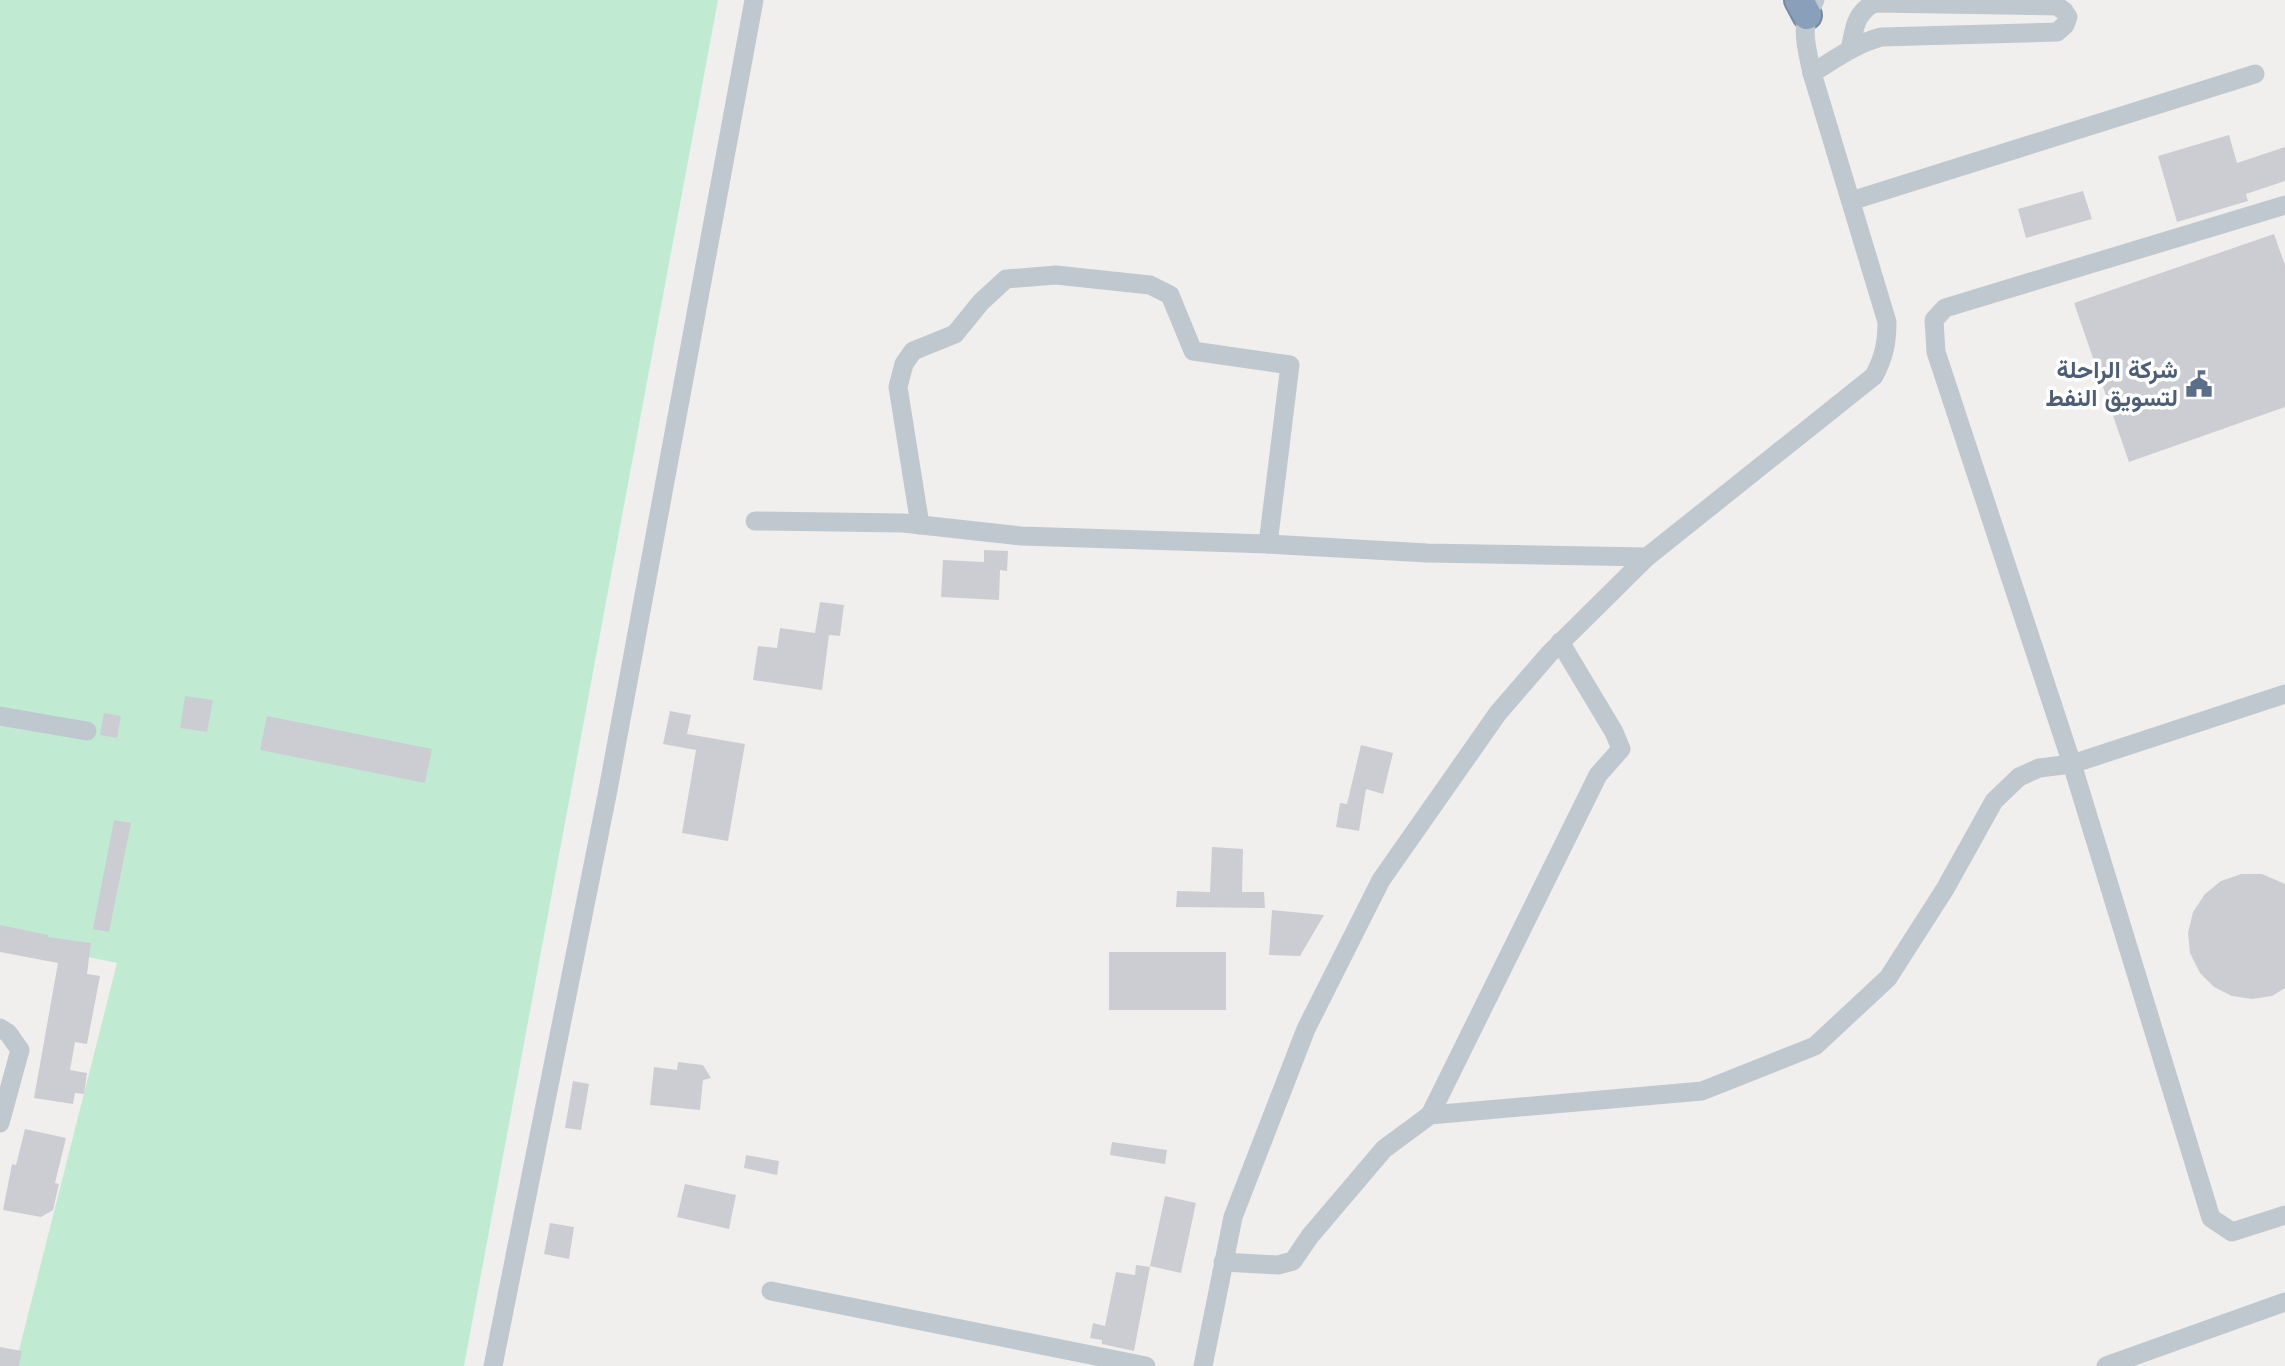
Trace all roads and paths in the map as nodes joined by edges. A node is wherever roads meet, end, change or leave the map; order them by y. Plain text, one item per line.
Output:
1 (754, 0) edge
2 (1807, 5) edge
3 (1850, 50) junction
4 (1812, 73) junction
5 (2255, 74) dead end
6 (1851, 201) junction
7 (2285, 205) edge
8 (755, 521) dead end
9 (920, 525) junction
10 (1268, 544) junction
11 (1647, 557) junction
12 (1560, 642) junction
13 (2285, 694) edge
14 (0, 716) edge
15 (87, 731) dead end
16 (2072, 764) junction
17 (0, 1028) edge
18 (1430, 1115) junction
19 (0, 1123) edge
20 (2285, 1215) edge
21 (1223, 1262) junction
22 (771, 1291) dead end
23 (2285, 1301) edge
24 (493, 1366) edge
25 (1146, 1366) edge
26 (1203, 1366) edge
27 (2106, 1366) edge

1 - 24 street
2 - 4 street
3 - 3 street
3 - 4 street
4 - 6 street
5 - 6 street
6 - 11 street
7 - 16 street
8 - 9 street
9 - 10 street
9 - 10 street
10 - 11 street
11 - 12 street
12 - 18 street
12 - 21 street
13 - 16 street
14 - 15 street
16 - 18 street
16 - 20 street
17 - 19 street
18 - 21 street
21 - 26 street
22 - 25 street
23 - 27 street

